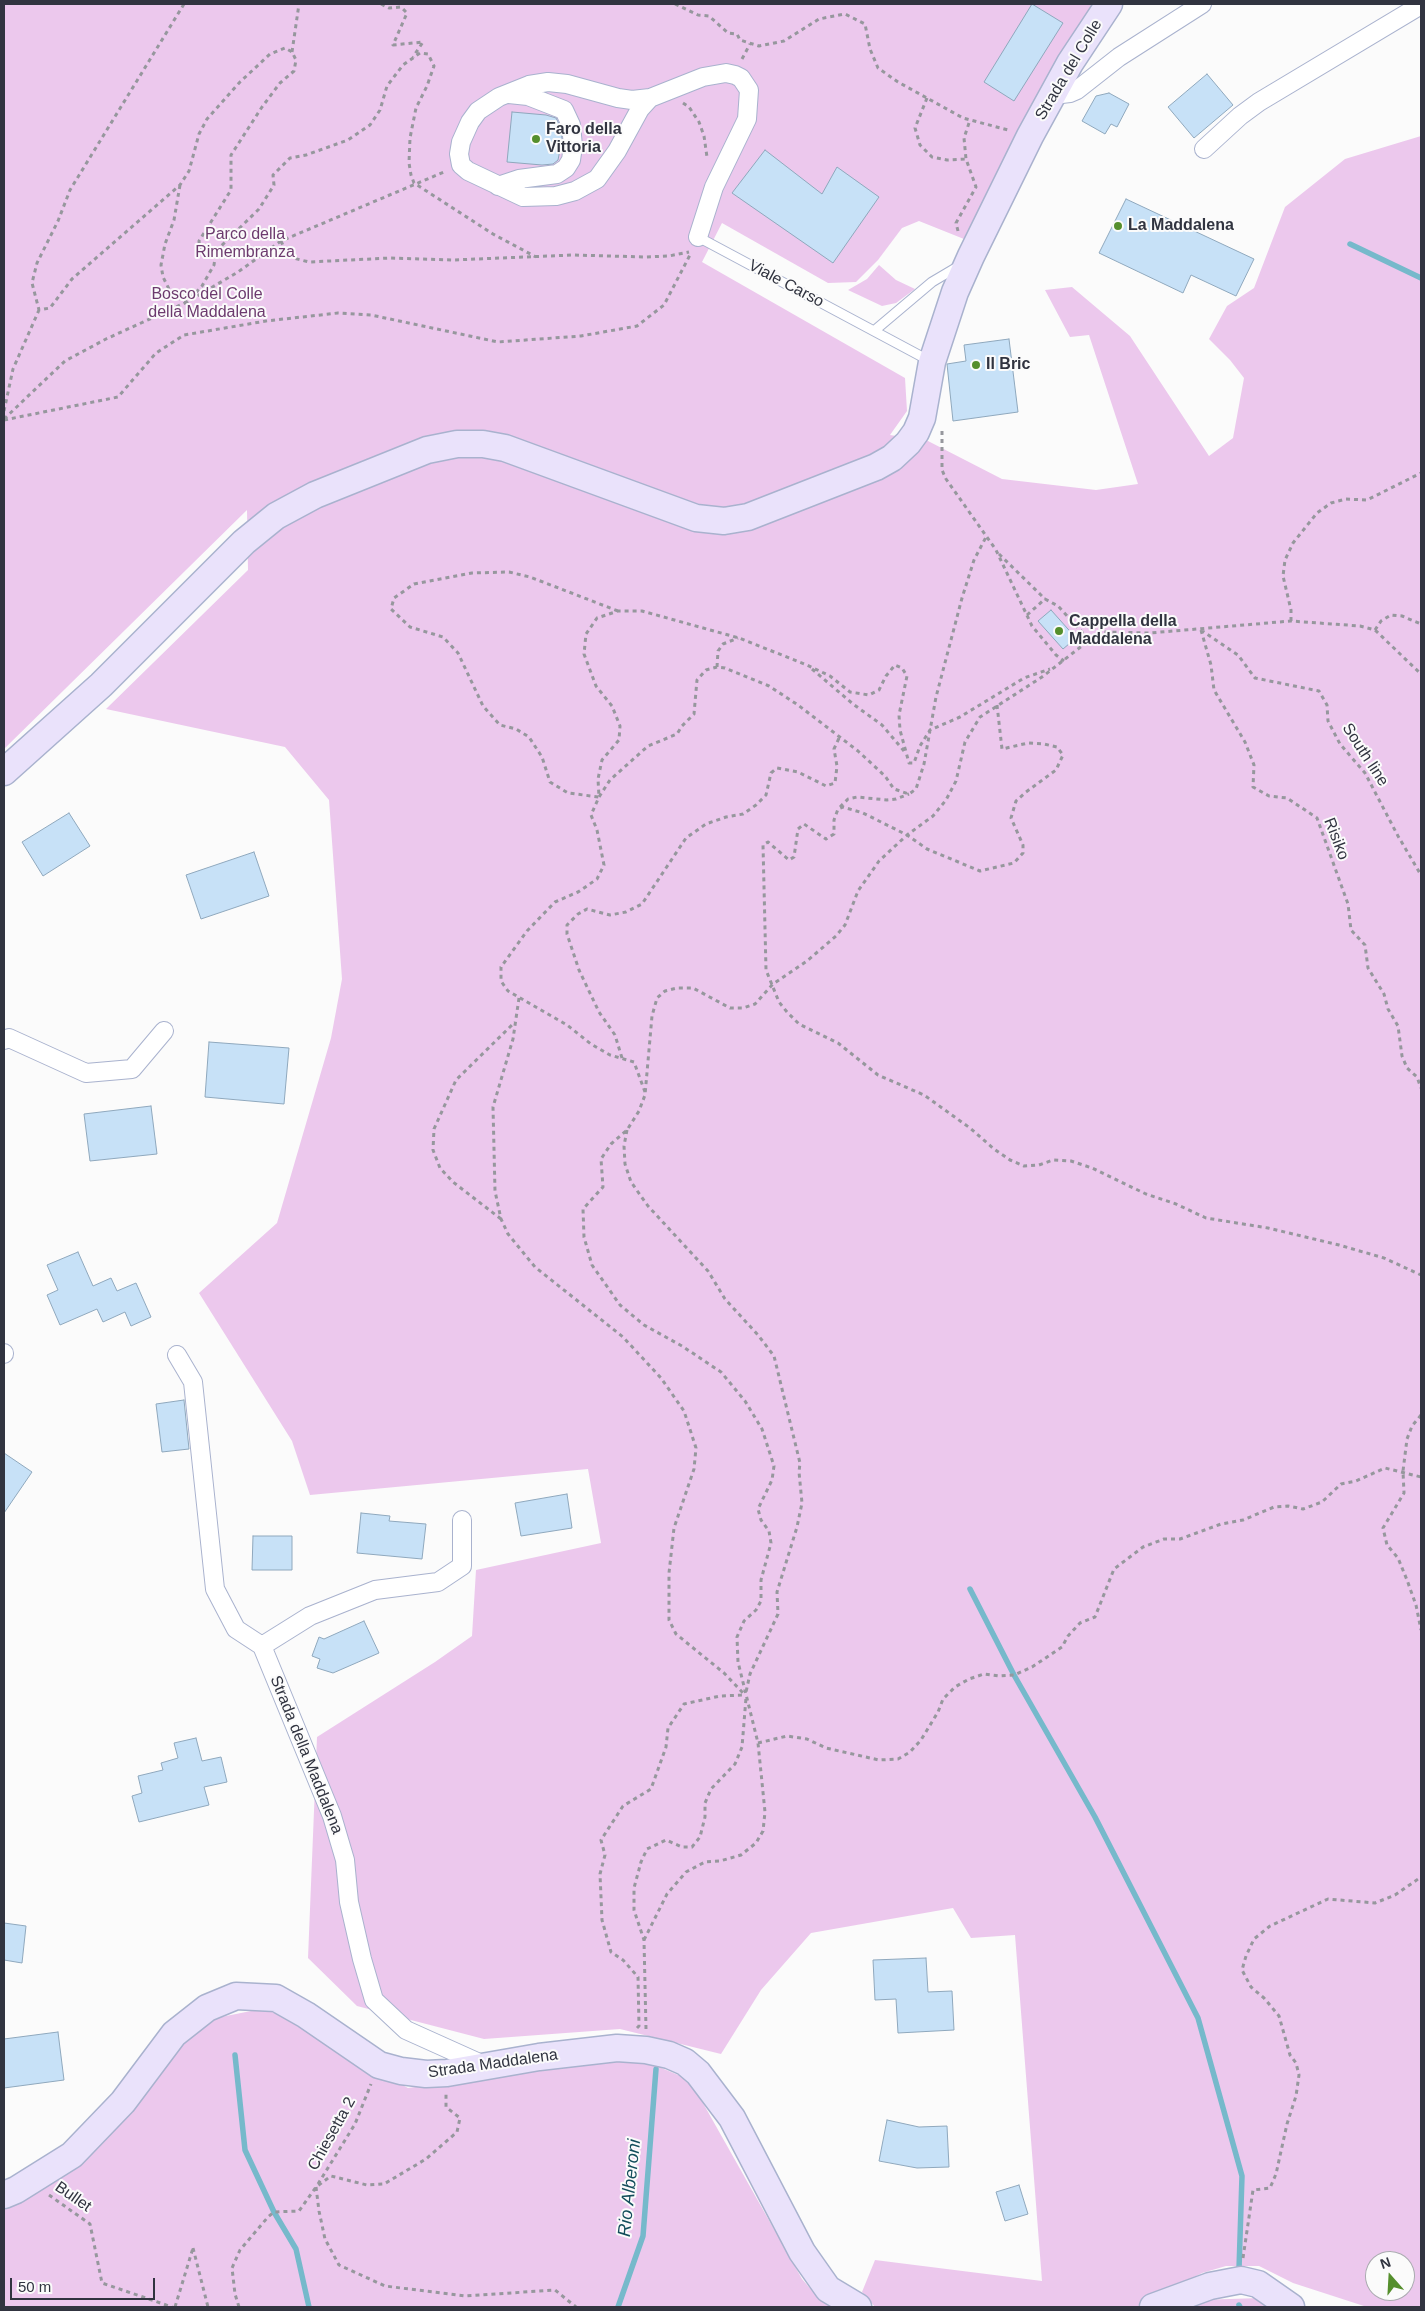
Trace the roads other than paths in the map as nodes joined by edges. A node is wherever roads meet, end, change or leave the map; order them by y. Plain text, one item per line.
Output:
1 (1109, 4) edge
2 (1202, 4) edge
3 (1421, 5) edge
4 (507, 93) junction
5 (658, 95) junction
6 (1053, 95) junction
7 (1204, 149) dead end
8 (498, 186) junction
9 (695, 244) joint
10 (969, 260) junction
11 (874, 331) junction
12 (932, 362) junction
13 (4, 772) edge
14 (164, 1032) dead end
15 (4, 1040) edge
16 (177, 1355) dead end
17 (462, 1520) dead end
18 (262, 1646) junction
19 (486, 2066) junction
20 (4, 2195) edge
21 (858, 2307) edge
22 (1153, 2307) edge
23 (1291, 2307) edge

1 - 6 street, Strada del Colle
2 - 6 street
3 - 7 street
4 - 5 street
4 - 8 street
4 - 8 street
5 - 8 street
5 - 9 street
6 - 10 street, Strada del Colle
9 - 11 lane, Viale Carso
10 - 11 lane
10 - 12 street, Strada del Colle
11 - 12 lane, Viale Carso
12 - 13 street, Strada del Colle
14 - 15 street
16 - 18 street
17 - 18 street
18 - 19 street, Strada della Maddalena
19 - 20 street, Strada Maddalena
19 - 21 street, Strada Maddalena
22 - 23 street

